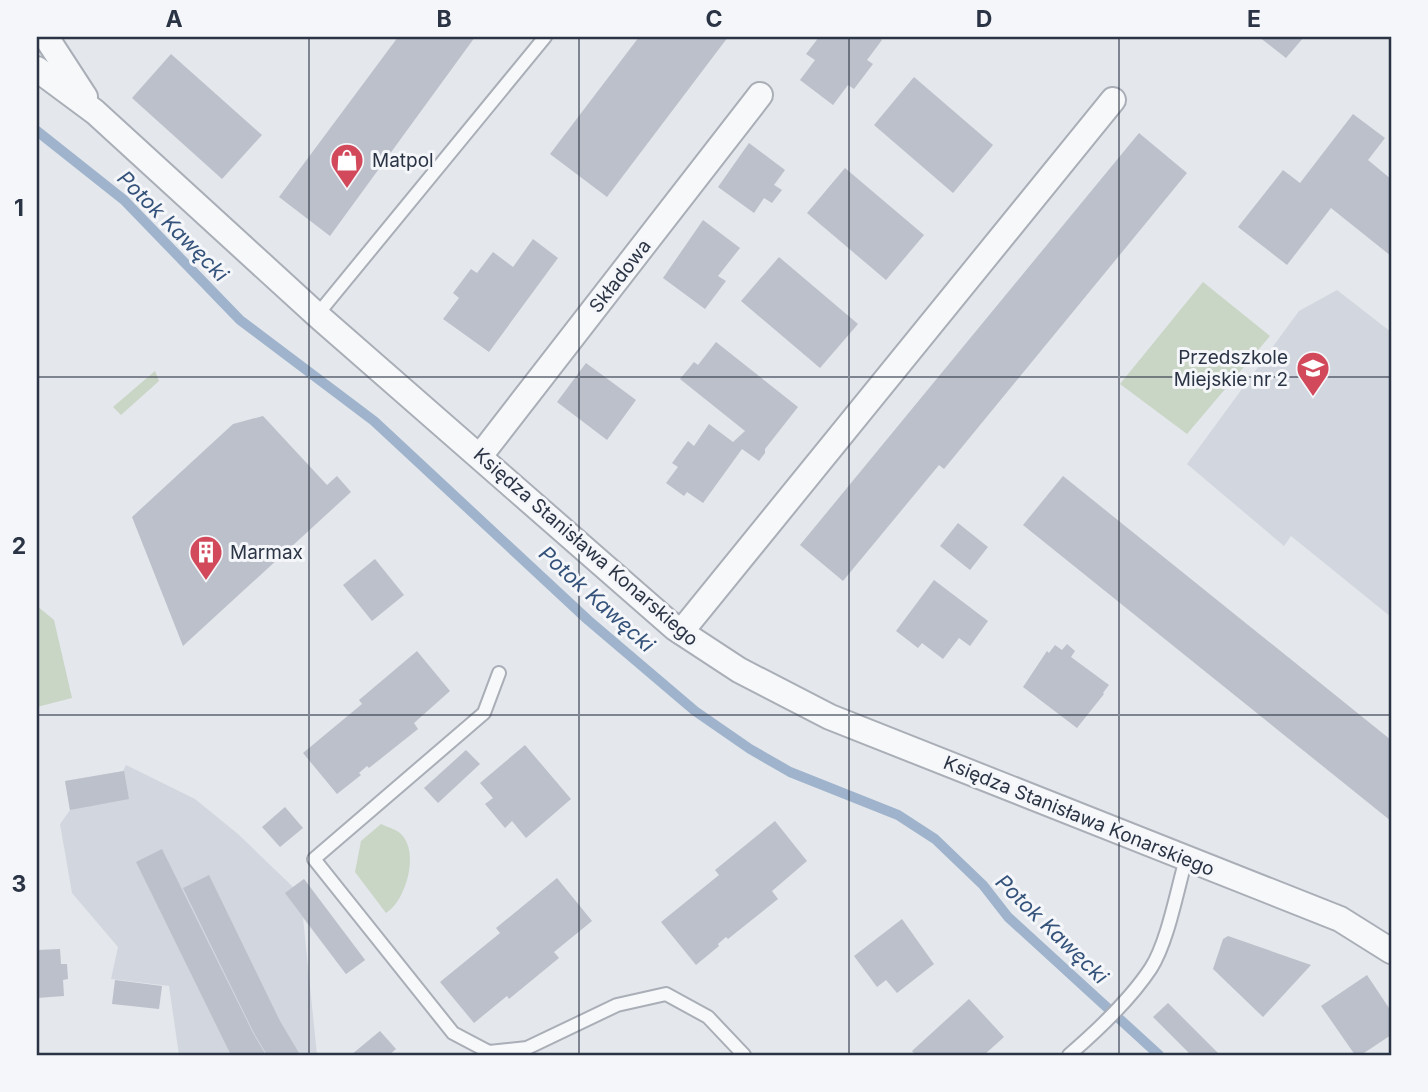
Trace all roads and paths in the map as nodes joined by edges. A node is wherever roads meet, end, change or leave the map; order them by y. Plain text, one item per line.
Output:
1 (46, 37) edge
2 (545, 37) edge
3 (37, 69) edge
4 (760, 95) dead end
5 (1113, 100) dead end
6 (95, 112) junction
7 (317, 315) junction
8 (480, 456) junction
9 (681, 632) junction
10 (499, 673) dead end
11 (1186, 859) junction
12 (1391, 950) edge
13 (744, 1055) edge
14 (1069, 1055) edge

1 - 6 street, Księdza Stanisława Konarskiego
2 - 7 lane
3 - 6 street, Księdza Stanisława Konarskiego
4 - 8 street, Składowa
5 - 9 street
6 - 7 street, Księdza Stanisława Konarskiego
7 - 8 street, Księdza Stanisława Konarskiego
8 - 9 street, Księdza Stanisława Konarskiego
9 - 11 street, Księdza Stanisława Konarskiego
10 - 13 lane
11 - 12 street, Księdza Stanisława Konarskiego
11 - 14 lane

